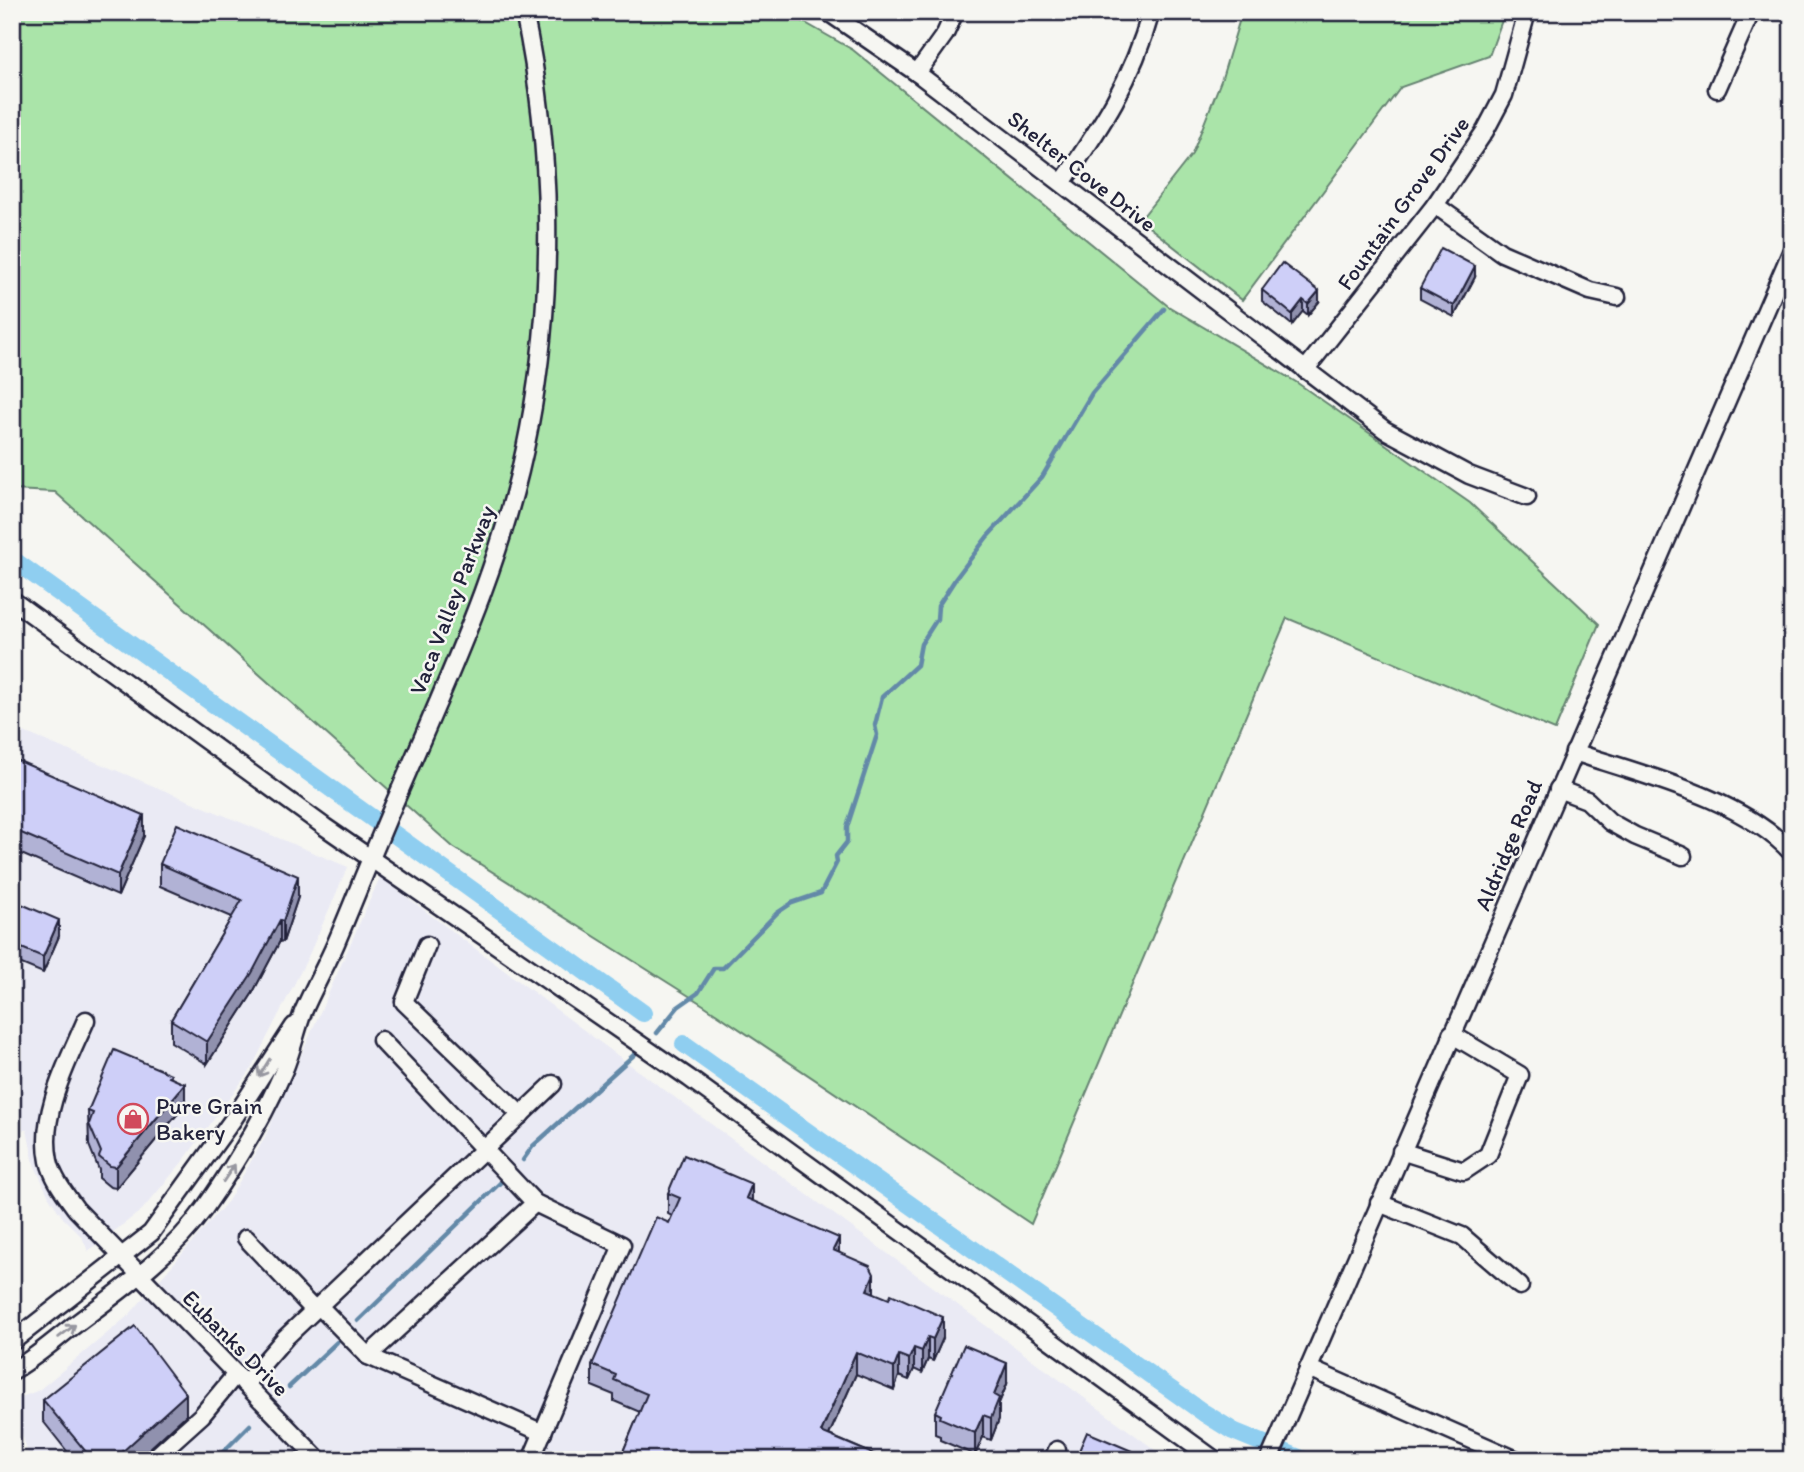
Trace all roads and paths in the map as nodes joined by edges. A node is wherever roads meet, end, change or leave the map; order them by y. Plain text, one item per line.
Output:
1 (524, 12) edge
2 (828, 12) edge
3 (955, 12) edge
4 (1151, 12) edge
5 (1527, 12) edge
6 (1751, 12) edge
7 (917, 73) junction
8 (1717, 89) dead end
9 (1062, 183) junction
10 (1435, 205) junction
11 (1792, 250) edge
12 (1617, 296) dead end
13 (1305, 370) junction
14 (1527, 496) dead end
15 (12, 600) edge
16 (1574, 752) junction
17 (1558, 789) junction
18 (374, 851) junction
19 (1792, 853) edge
20 (1683, 856) dead end
21 (427, 945) dead end
22 (303, 1012) junction
23 (86, 1020) dead end
24 (1451, 1034) junction
25 (381, 1040) dead end
26 (553, 1084) dead end
27 (521, 1115) junction
28 (484, 1150) junction
29 (1401, 1151) junction
30 (535, 1203) junction
31 (1379, 1203) junction
32 (246, 1238) dead end
33 (122, 1257) junction
34 (138, 1274) junction
35 (1520, 1286) dead end
36 (317, 1308) junction
37 (12, 1342) edge
38 (368, 1356) junction
39 (1308, 1368) junction
40 (12, 1371) edge
41 (240, 1379) junction
42 (542, 1433) junction
43 (152, 1460) edge
44 (318, 1460) edge
45 (531, 1460) edge
46 (1215, 1460) edge
47 (1269, 1460) edge
48 (1517, 1460) edge

1 - 18 street, Vaca Valley Parkway
2 - 7 street, Shelter Cove Drive
3 - 7 street
4 - 9 street
5 - 10 street, Fountain Grove Drive
6 - 8 street
7 - 9 street, Shelter Cove Drive
9 - 13 street, Shelter Cove Drive
10 - 12 street
10 - 13 street, Fountain Grove Drive
11 - 16 street, Aldridge Road
13 - 14 street, Shelter Cove Drive
15 - 18 street
16 - 17 street, Aldridge Road
16 - 19 street
17 - 20 street
17 - 24 street, Aldridge Road
18 - 22 street, Vaca Valley Parkway
18 - 46 street
21 - 27 street
22 -> 33 street, Vaca Valley Parkway
34 -> 22 street, Vaca Valley Parkway
23 - 33 street, Eubanks Drive
24 - 29 street, Aldridge Road
24 - 29 street
25 - 28 street
26 - 27 street
27 - 28 street
28 - 30 street
28 - 36 street
29 - 31 street, Aldridge Road
30 - 38 street
30 - 42 street
31 - 35 street
31 - 39 street, Aldridge Road
32 - 36 street
33 - 34 street, Eubanks Drive
33 - 37 street, Vaca Valley Parkway
40 -> 34 street, Vaca Valley Parkway
34 - 41 street, Eubanks Drive
36 - 38 street
36 - 41 street
38 - 42 street
39 - 47 street, Aldridge Road
39 - 48 street
41 - 43 street
41 - 44 street, Eubanks Drive
42 - 45 street

